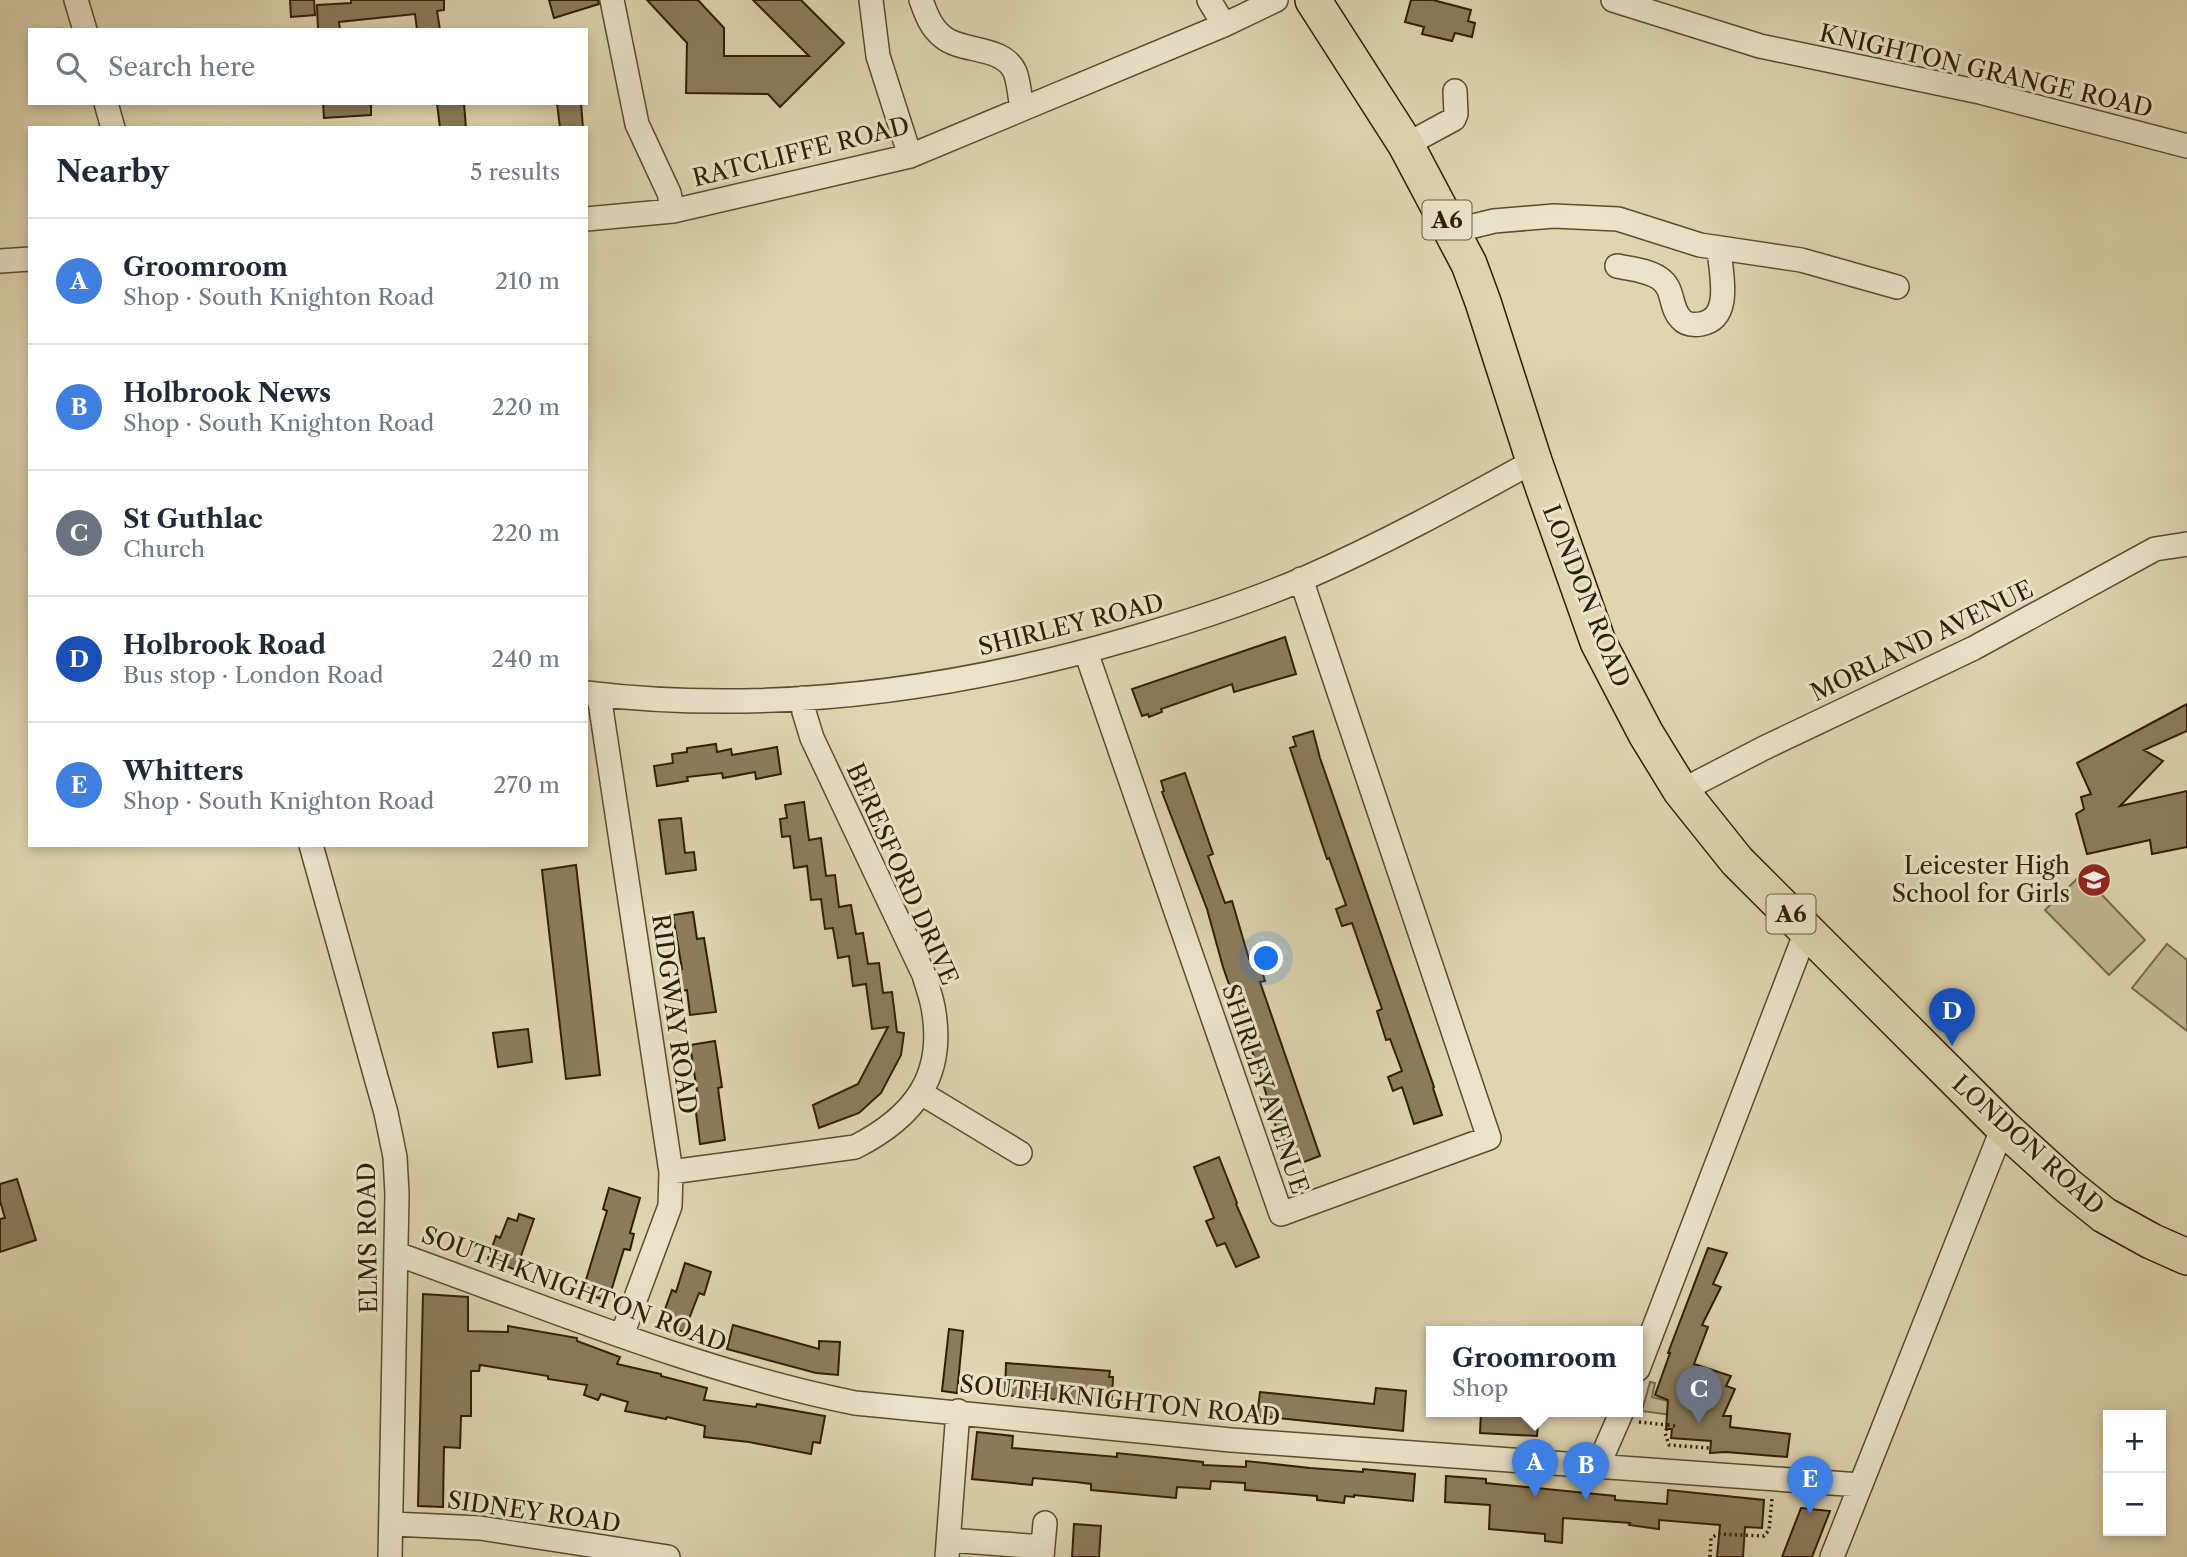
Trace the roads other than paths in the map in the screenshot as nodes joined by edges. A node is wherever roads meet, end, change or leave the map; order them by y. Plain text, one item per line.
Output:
1 (612, 0) edge
2 (871, 0) edge
3 (921, 0) edge
4 (1209, 0) edge
5 (1276, 0) edge
6 (1313, 0) edge
7 (1613, 0) edge
8 (84, 2) edge
9 (1224, 24) junction
10 (85, 28) edge
11 (1455, 91) dead end
12 (107, 105) edge
13 (1022, 109) junction
14 (112, 126) edge
15 (1406, 145) junction
16 (2187, 146) edge
17 (910, 156) junction
18 (673, 211) junction
19 (588, 219) edge
20 (1453, 231) junction
21 (1719, 248) junction
22 (28, 259) edge
23 (0, 261) edge
24 (1617, 266) dead end
25 (1897, 287) dead end
26 (1534, 461) junction
27 (2187, 544) edge
28 (1301, 579) junction
29 (1086, 652) junction
30 (593, 694) edge
31 (803, 698) junction
32 (1681, 791) junction
33 (312, 847) edge
34 (1807, 929) junction
35 (921, 1093) junction
36 (2003, 1127) junction
37 (1020, 1153) dead end
38 (671, 1172) junction
39 (397, 1254) junction
40 (2187, 1257) edge
41 (622, 1335) junction
42 (1643, 1356) edge
43 (958, 1411) junction
44 (1620, 1417) edge
45 (1598, 1466) junction
46 (1860, 1485) junction
47 (1045, 1523) dead end
48 (392, 1524) junction
49 (948, 1549) edge
50 (1042, 1552) edge
51 (390, 1557) edge
52 (668, 1557) edge
53 (1832, 1557) edge

1 - 18 street
2 - 17 street
3 - 13 street
4 - 9 street
5 - 9 street, RATCLIFFE ROAD
6 - 15 highway, LONDON ROAD / A6
7 - 16 street, KNIGHTON GRANGE ROAD
8 - 10 street
9 - 13 street, RATCLIFFE ROAD
11 - 15 street
12 - 14 street
13 - 17 street, RATCLIFFE ROAD
15 - 20 highway, LONDON ROAD / A6
17 - 18 street, RATCLIFFE ROAD
18 - 19 street, RATCLIFFE ROAD
20 - 21 street
20 - 26 highway, LONDON ROAD / A6
21 - 24 street
21 - 25 street
22 - 23 street
26 - 28 street, SHIRLEY ROAD
26 - 32 highway, LONDON ROAD / A6
27 - 32 street, MORLAND AVENUE
28 - 29 street, SHIRLEY ROAD
28 - 29 street, SHIRLEY AVENUE
29 - 31 street, SHIRLEY ROAD
30 - 31 street, SHIRLEY ROAD
30 - 38 street, RIDGWAY ROAD
31 - 35 street, BERESFORD DRIVE
32 - 34 highway, LONDON ROAD / A6
33 - 39 street, ELMS ROAD
34 - 36 highway, LONDON ROAD / A6
34 - 42 street
35 - 37 street
35 - 38 street, BERESFORD DRIVE
36 - 40 highway, LONDON ROAD / A6
36 - 46 street
38 - 41 street, RIDGWAY ROAD
39 - 41 street, SOUTH KNIGHTON ROAD
39 - 48 street, ELMS ROAD
41 - 43 street, SOUTH KNIGHTON ROAD
43 - 45 street, SOUTH KNIGHTON ROAD
43 - 49 street
44 - 45 street
45 - 46 street, SOUTH KNIGHTON ROAD
46 - 53 street
47 - 50 street
48 - 51 street, ELMS ROAD
48 - 52 street, SIDNEY ROAD
49 - 50 street

